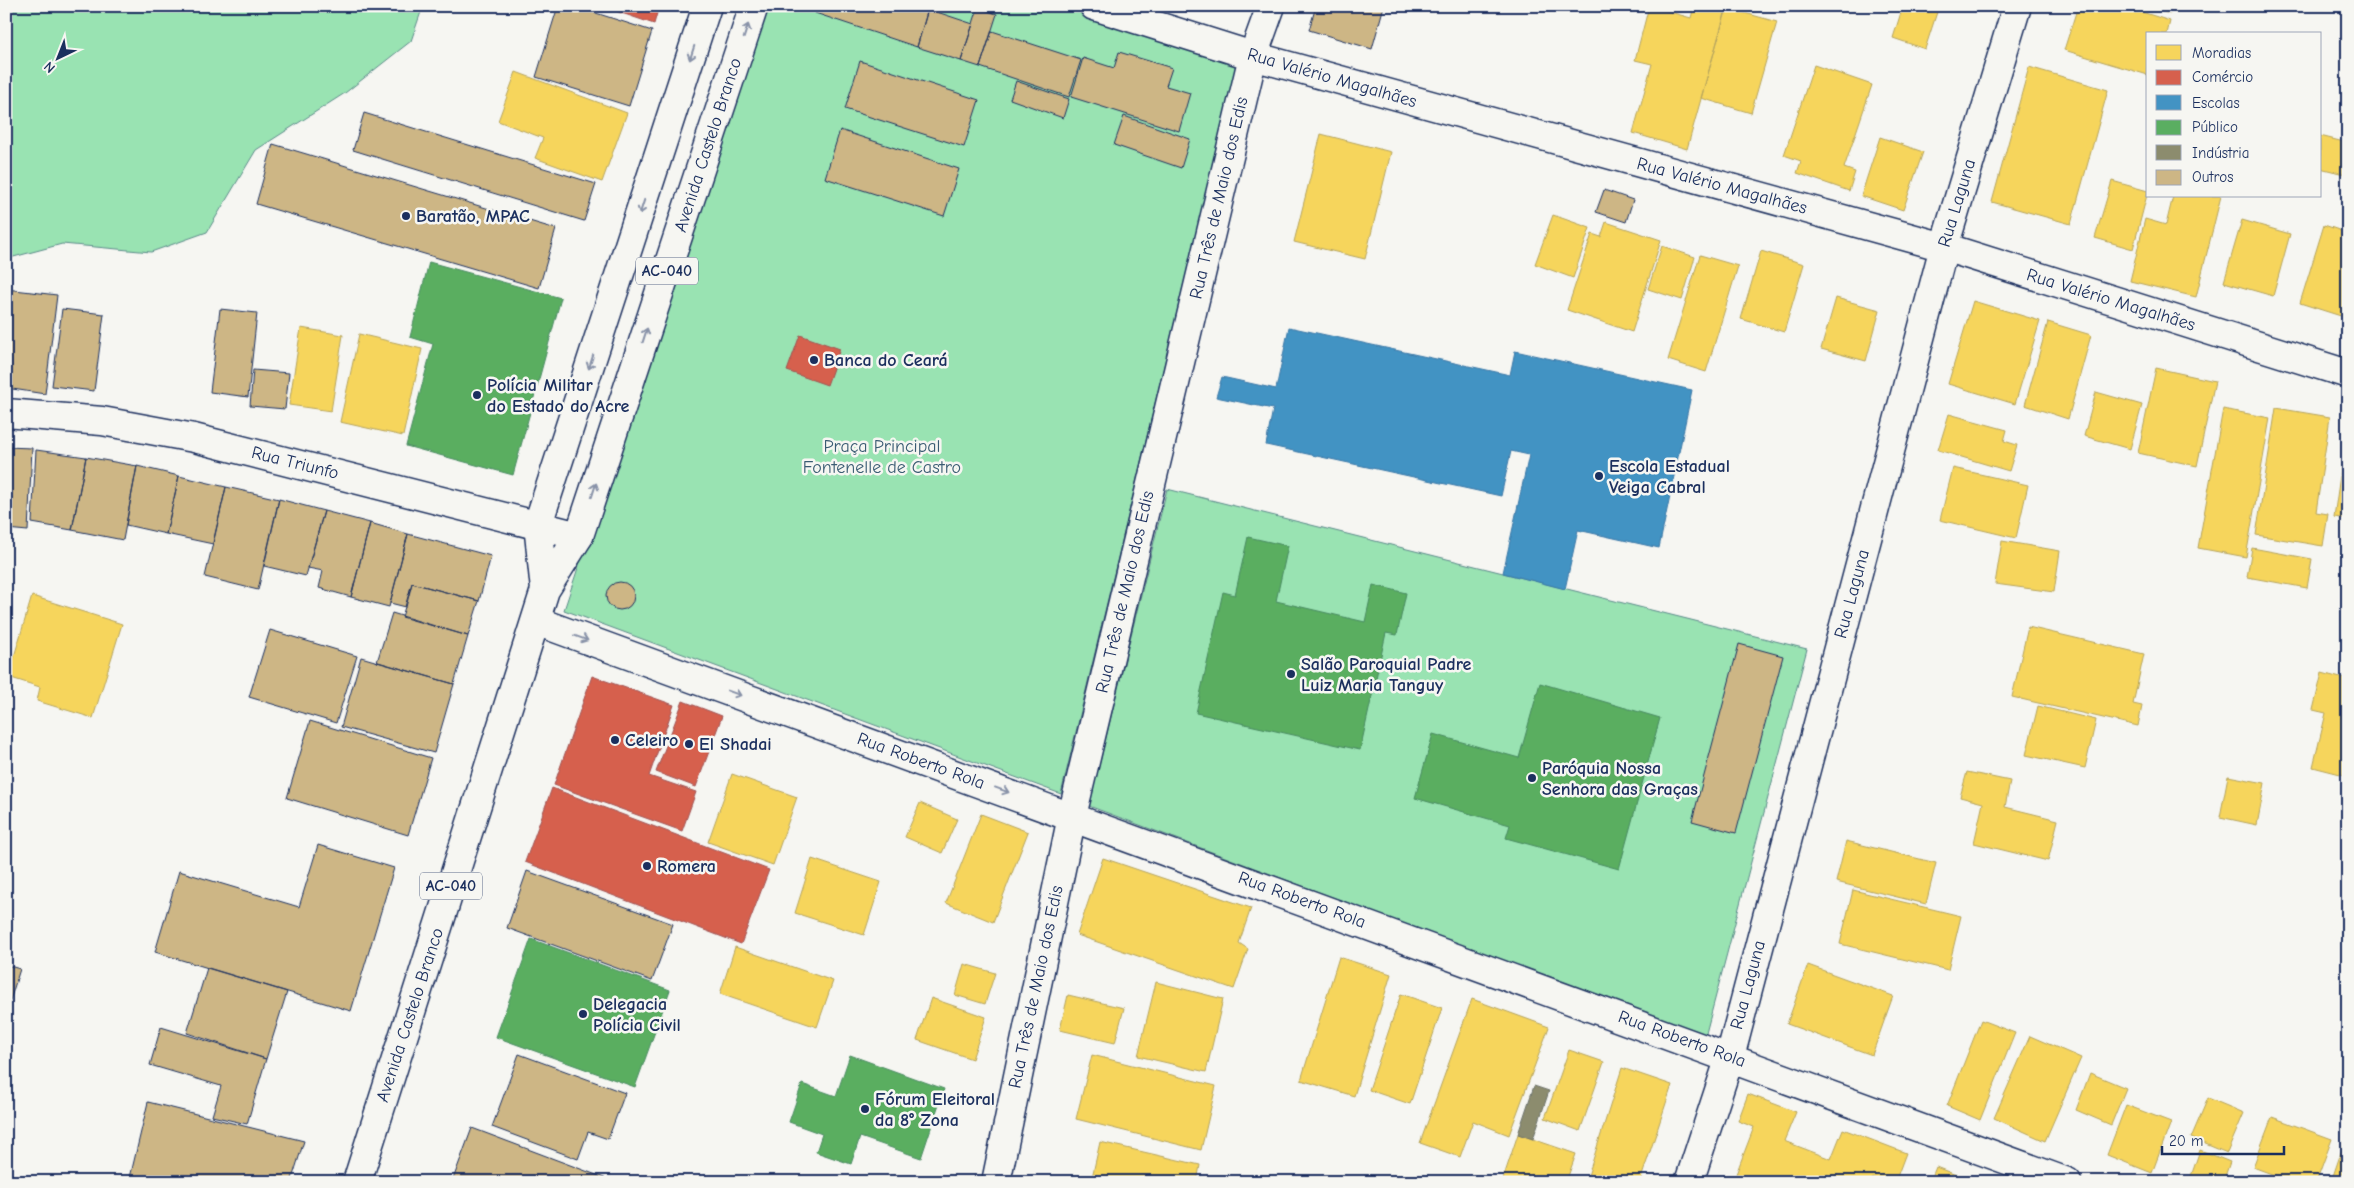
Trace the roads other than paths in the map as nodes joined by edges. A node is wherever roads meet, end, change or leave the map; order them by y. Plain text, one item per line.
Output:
1 (707, 6) edge
2 (754, 6) edge
3 (1094, 6) edge
4 (1271, 6) edge
5 (2017, 6) edge
6 (1253, 56) junction
7 (1944, 247) junction
8 (2348, 374) edge
9 (6, 413) edge
10 (538, 524) junction
11 (579, 536) junction
12 (545, 590) junction
13 (536, 621) junction
14 (1072, 816) junction
15 (1730, 1056) junction
16 (357, 1182) edge
17 (996, 1182) edge
18 (1689, 1182) edge
19 (2067, 1182) edge

1 -> 10 main road, Avenida Castelo Branco / AC-040
11 -> 2 main road, Avenida Castelo Branco / AC-040
3 - 6 main road, Rua Valério Magalhães
4 - 6 main road, Rua Três de Maio dos Edis
5 - 7 main road, Rua Laguna
6 - 7 main road, Rua Valério Magalhães
6 - 14 main road, Rua Três de Maio dos Edis
7 - 8 main road, Rua Valério Magalhães
7 - 15 main road, Rua Laguna
9 - 10 main road, Rua Triunfo
10 - 11 main road, Rua Triunfo
10 - 12 main road, Avenida Castelo Branco / AC-040
11 - 12 main road, Avenida Castelo Branco / AC-040
12 - 13 main road, Avenida Castelo Branco / AC-040
13 -> 14 main road, Rua Roberto Rola
13 - 16 main road, Avenida Castelo Branco / AC-040
14 - 15 main road, Rua Roberto Rola
14 - 17 main road, Rua Três de Maio dos Edis
15 - 18 main road, Rua Laguna
15 - 19 main road, Rua Roberto Rola

